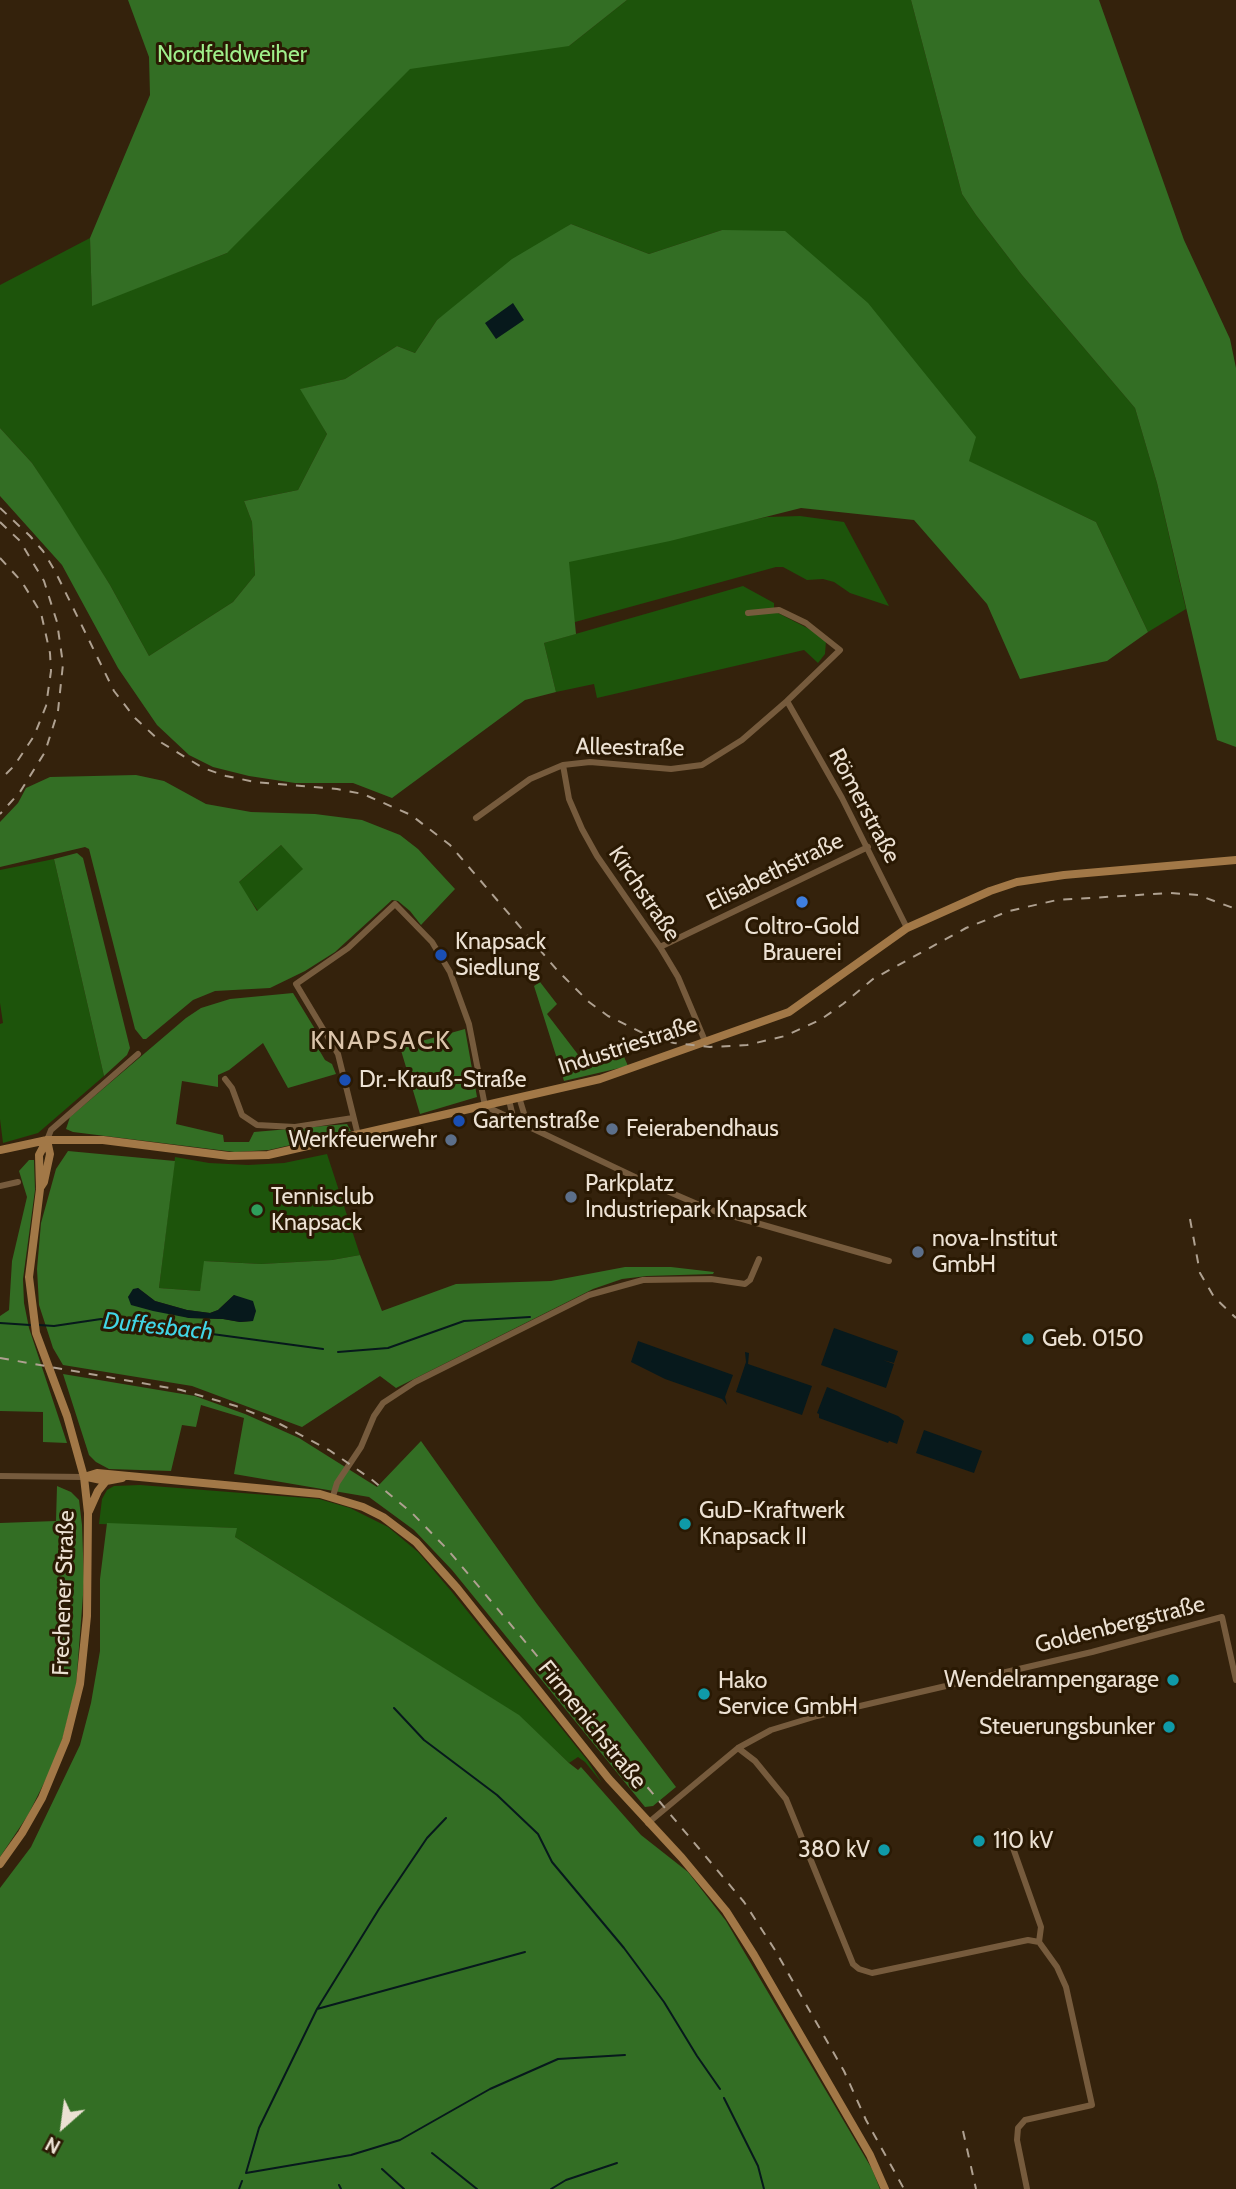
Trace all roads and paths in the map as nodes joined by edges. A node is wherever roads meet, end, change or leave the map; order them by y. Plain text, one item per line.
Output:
1 (748, 613) dead end
2 (787, 701) junction
3 (564, 765) junction
4 (476, 818) dead end
5 (867, 847) junction
6 (1236, 860) edge
7 (907, 928) junction
8 (660, 947) junction
9 (705, 1041) junction
10 (138, 1054) dead end
11 (225, 1079) dead end
12 (519, 1097) junction
13 (509, 1100) junction
14 (485, 1106) junction
15 (353, 1118) junction
16 (514, 1121) junction
17 (539, 1130) junction
18 (358, 1135) junction
19 (47, 1140) junction
20 (0, 1150) edge
21 (18, 1182) dead end
22 (0, 1186) edge
23 (759, 1259) dead end
24 (888, 1261) dead end
25 (0, 1476) edge
26 (133, 1476) junction
27 (84, 1477) junction
28 (106, 1481) junction
29 (332, 1496) junction
30 (88, 1513) junction
31 (1236, 1680) edge
32 (738, 1748) junction
33 (648, 1824) junction
34 (1007, 1831) dead end
35 (0, 1864) edge
36 (1039, 1942) junction
37 (885, 2189) edge
38 (1027, 2189) edge

1 - 2 street, Alleestraße
2 - 3 street, Alleestraße
2 - 5 street, Römerstraße
3 - 4 street, Alleestraße
3 - 8 street, Kirchstraße
5 - 7 street, Römerstraße
5 - 8 street, Elisabethstraße
6 - 7 main road, Industriestraße
7 - 9 main road, Industriestraße
8 - 9 street, Kirchstraße
9 - 12 main road, Industriestraße
10 - 19 street
11 - 15 street
12 - 13 main road, Industriestraße
12 - 17 street
13 - 14 main road, Industriestraße
13 - 16 street
14 - 15 street
14 - 16 street
14 - 18 main road, Industriestraße
15 - 18 street
16 - 17 street
17 - 24 street
18 - 19 main road, Industriestraße
19 - 20 main road, Industriestraße
19 - 27 main road, Frechener Straße
21 - 22 street
23 - 29 street
25 - 27 street, Firmenichstraße
26 - 27 main road, Firmenichstraße
26 - 28 main road, Firmenichstraße
26 - 29 main road, Firmenichstraße
27 - 28 main road, Firmenichstraße
27 - 30 main road, Frechener Straße
28 - 30 main road
29 - 33 main road, Firmenichstraße
30 - 35 main road, Frechener Straße
31 - 32 street, Goldenbergstraße
32 - 33 street, Goldenbergstraße
32 - 36 street
33 - 37 main road, Firmenichstraße
34 - 36 street
36 - 38 street

